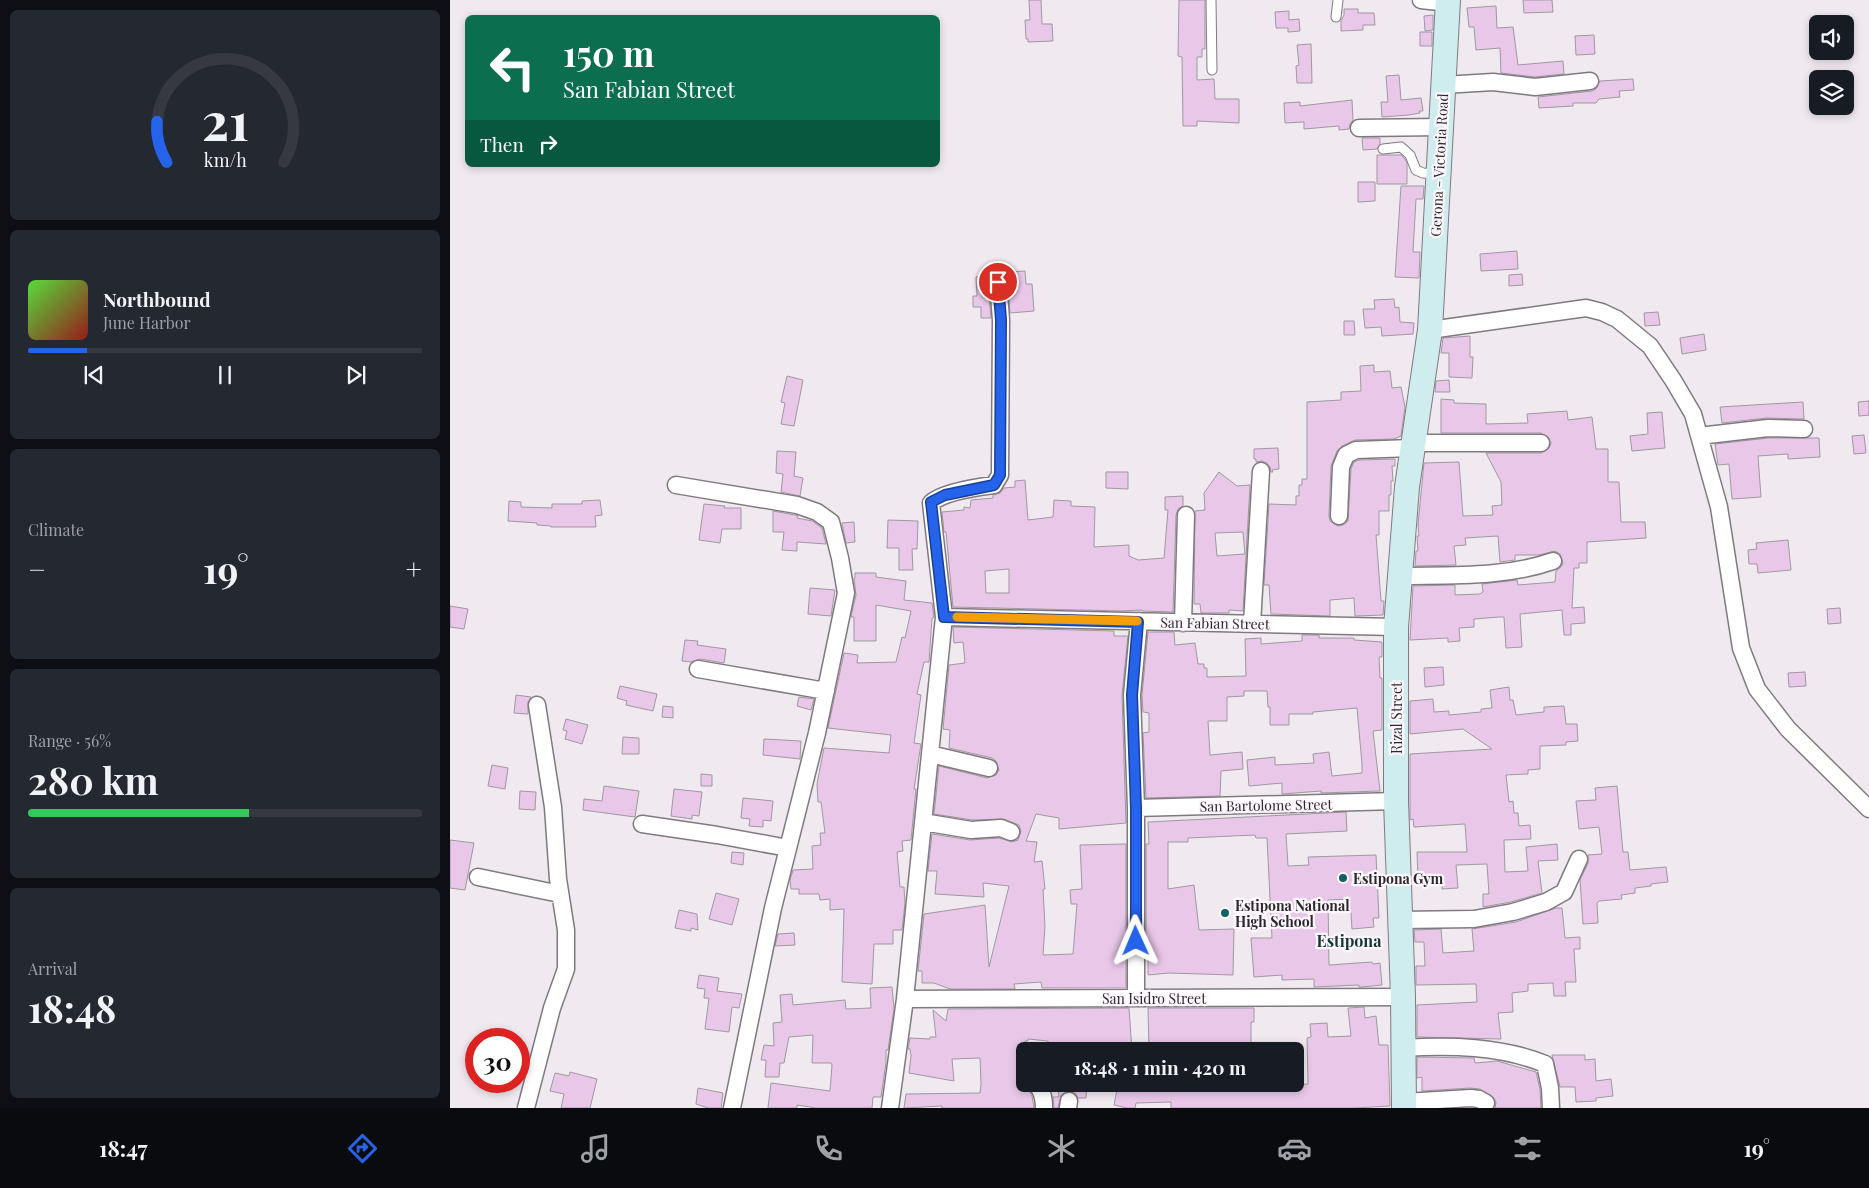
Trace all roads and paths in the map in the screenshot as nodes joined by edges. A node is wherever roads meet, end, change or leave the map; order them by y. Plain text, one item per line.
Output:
1 (1211, 0) edge
2 (1338, 0) edge
3 (1421, 0) edge
4 (1448, 1) edge
5 (1336, 17) dead end
6 (1212, 70) dead end
7 (1590, 81) dead end
8 (1443, 85) junction
9 (1441, 127) junction
10 (1359, 128) dead end
11 (1383, 149) dead end
12 (1438, 174) junction
13 (998, 282) dead end
14 (1430, 330) junction
15 (1804, 429) dead end
16 (1699, 436) junction
17 (1541, 443) dead end
18 (1413, 446) junction
19 (1261, 471) dead end
20 (676, 485) dead end
21 (1186, 515) dead end
22 (1338, 516) dead end
23 (1553, 561) dead end
24 (1400, 576) junction
25 (944, 617) junction
26 (1138, 622) junction
27 (1183, 623) junction
28 (1252, 624) junction
29 (1396, 627) junction
30 (698, 669) dead end
31 (826, 691) junction
32 (538, 705) dead end
33 (930, 754) junction
34 (989, 768) dead end
35 (1396, 801) junction
36 (1136, 808) junction
37 (1869, 809) edge
38 (923, 822) junction
39 (642, 824) dead end
40 (1011, 832) dead end
41 (788, 848) junction
42 (1579, 859) dead end
43 (478, 877) dead end
44 (560, 894) junction
45 (1400, 920) junction
46 (1403, 997) junction
47 (1136, 998) junction
48 (905, 999) junction
49 (1403, 1048) junction
50 (1042, 1092) edge
51 (1486, 1103) dead end
52 (1404, 1105) edge
53 (526, 1108) edge
54 (732, 1108) edge
55 (890, 1108) edge
56 (1044, 1108) edge
57 (1551, 1108) edge

1 - 6 lane
2 - 5 lane
3 - 4 street
4 - 8 main road, Gerona - Victoria Road
7 - 8 street
8 - 9 main road, Gerona - Victoria Road
9 - 10 street
9 - 12 main road, Gerona - Victoria Road
11 - 12 lane
12 - 14 main road, Gerona - Victoria Road
13 - 25 street
14 - 16 street
14 - 18 main road, Rizal Street
15 - 16 street
16 - 37 street
17 - 18 street
18 - 22 street
18 - 24 main road, Rizal Street
19 - 28 street
20 - 31 street
21 - 27 street
23 - 24 street
24 - 29 main road, Rizal Street
25 - 26 street, San Fabian Street
25 - 33 street
26 - 27 street, San Fabian Street
26 - 36 street
27 - 28 street, San Fabian Street
28 - 29 street, San Fabian Street
29 - 35 main road, Rizal Street
30 - 31 street
31 - 41 street
32 - 44 street
33 - 34 street
33 - 38 street
35 - 36 street, San Bartolome Street
35 - 45 main road, Rizal Street
36 - 47 street
38 - 40 street
38 - 48 street
39 - 41 street
41 - 54 street
42 - 45 street
43 - 44 street
44 - 53 street
45 - 46 main road, Rizal Street
46 - 47 street, San Isidro Street
46 - 49 main road, Rizal Street
47 - 48 street, San Isidro Street
48 - 55 street
49 - 52 main road, Rizal Street
49 - 57 street
50 - 56 street
51 - 52 street

